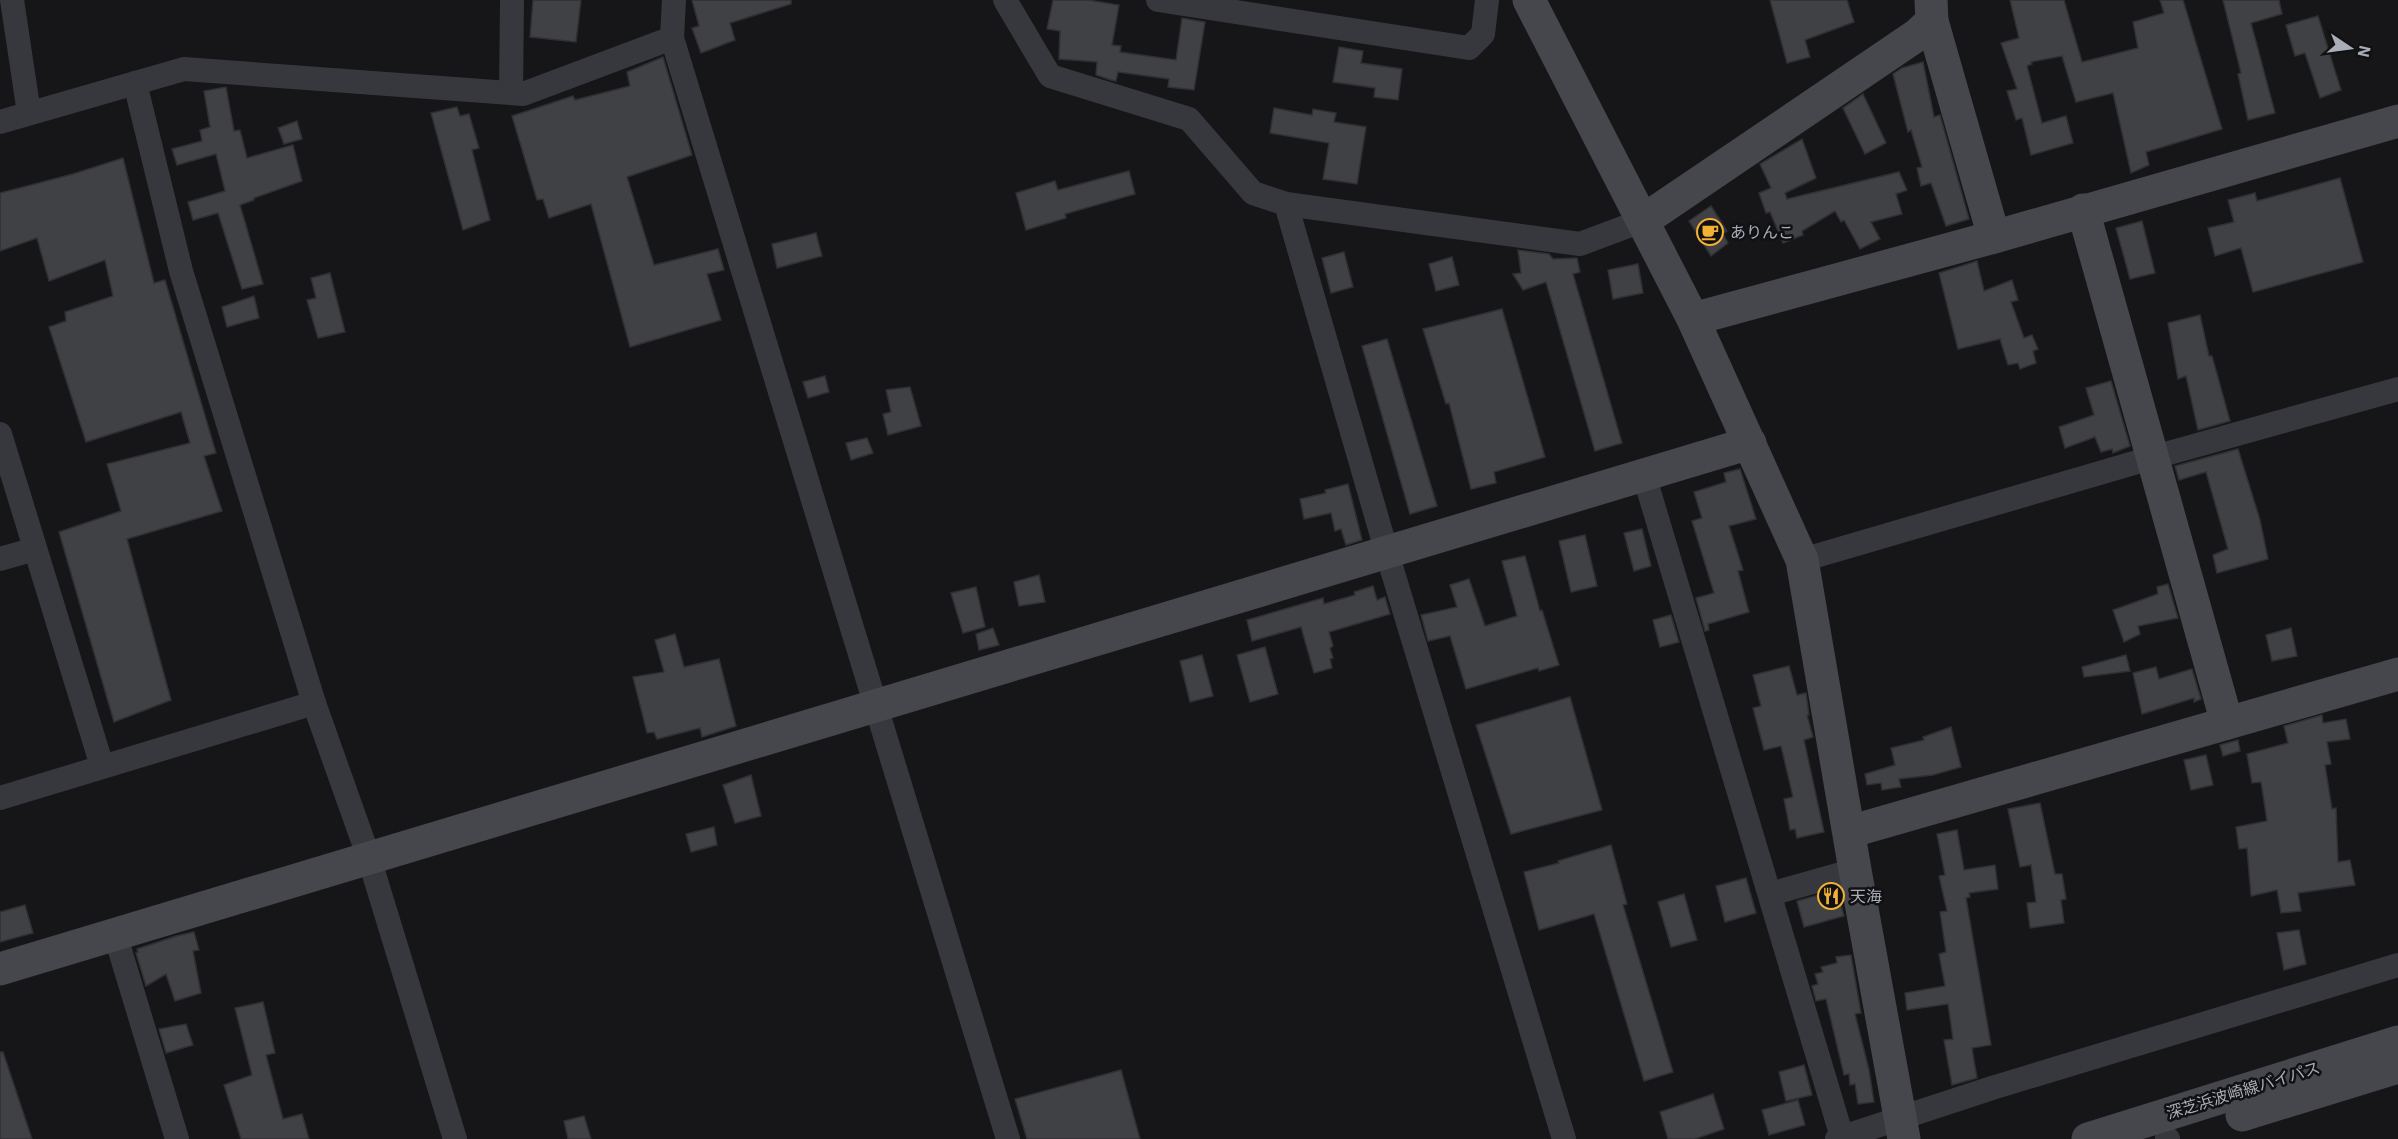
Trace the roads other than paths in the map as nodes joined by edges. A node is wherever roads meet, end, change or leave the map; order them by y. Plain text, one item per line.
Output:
1 (12, 0) edge
2 (512, 0) edge
3 (674, 0) edge
4 (1005, 0) edge
5 (1158, 0) edge
6 (1487, 0) edge
7 (1529, 0) edge
8 (1931, 11) edge
9 (672, 38) junction
10 (135, 82) junction
11 (511, 93) junction
12 (29, 113) junction
13 (2398, 121) edge
14 (0, 122) edge
15 (1286, 204) junction
16 (2083, 210) junction
17 (1644, 220) junction
18 (1994, 237) junction
19 (1693, 319) junction
20 (2398, 389) edge
21 (0, 434) edge
22 (1750, 443) junction
23 (2151, 458) junction
24 (6, 474) edge
25 (1644, 475) junction
26 (35, 549) junction
27 (1387, 553) junction
28 (0, 559) edge
29 (1802, 560) junction
30 (2398, 674) edge
31 (314, 703) junction
32 (875, 706) junction
33 (2228, 723) junction
34 (102, 766) junction
35 (0, 798) edge
36 (1849, 832) junction
37 (369, 858) junction
38 (1855, 870) junction
39 (1770, 894) junction
40 (115, 934) junction
41 (2398, 965) edge
42 (0, 969) edge
43 (2398, 1042) edge
44 (2398, 1067) edge
45 (1903, 1128) edge
46 (1839, 1138) edge
47 (177, 1139) edge
48 (454, 1139) edge
49 (1008, 1139) edge
50 (1564, 1139) edge
51 (2088, 1139) edge
52 (2166, 1139) edge

1 - 12 street
2 - 11 street
3 - 9 street
4 - 15 street
5 - 6 street
7 - 17 street
8 - 17 street
8 - 18 street
9 - 11 street
9 - 32 street
10 - 11 street
10 - 12 street
10 - 31 street
12 - 14 street
13 - 16 street
15 - 17 street
15 - 27 street
16 - 18 street
16 - 23 street
17 - 19 street
18 - 19 street
19 - 22 street
20 - 23 street
21 - 24 street
22 - 25 street
22 - 29 street
23 - 29 street
23 - 33 street
24 - 26 street
25 - 27 street
25 - 39 street
26 - 28 street
26 - 34 street
27 - 32 street
27 - 50 street
29 - 36 street
30 - 33 street
31 - 34 street
31 - 37 street
32 - 37 street
32 - 49 street
33 - 36 street
34 - 35 street
36 - 38 street
37 - 40 street
37 - 48 street
38 - 39 street
38 - 45 street
39 - 46 street
40 - 42 street
40 - 47 street
41 - 45 street
43 - 51 street, 深芝浜波崎線バイパス
44 - 52 street, 深芝浜波崎線バイパス
45 - 46 street

